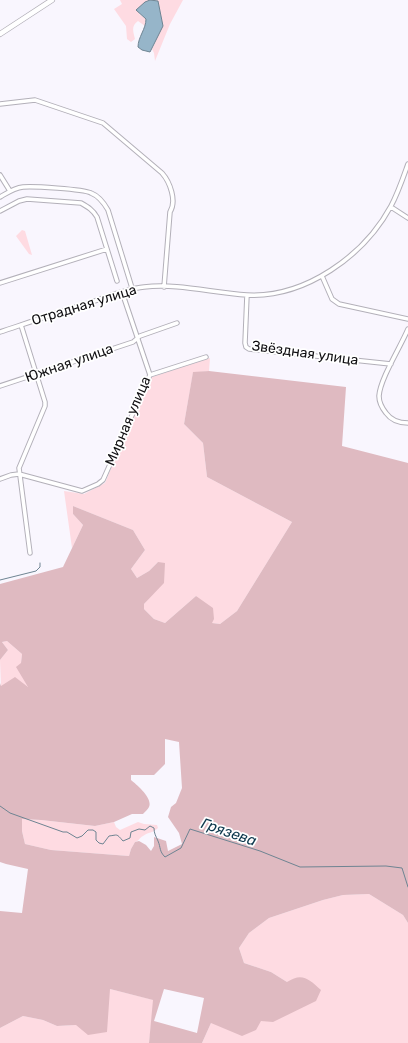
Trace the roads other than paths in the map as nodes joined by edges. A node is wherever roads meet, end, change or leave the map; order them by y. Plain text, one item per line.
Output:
1 (52, 0) edge
2 (0, 34) edge
3 (0, 104) edge
4 (408, 164) edge
5 (0, 175) edge
6 (10, 191) junction
7 (0, 197) edge
8 (391, 207) junction
9 (0, 211) edge
10 (408, 218) edge
11 (107, 249) junction
12 (322, 276) junction
13 (117, 281) dead end
14 (0, 283) edge
15 (164, 287) junction
16 (132, 288) junction
17 (122, 292) junction
18 (247, 295) junction
19 (408, 319) edge
20 (177, 324) dead end
21 (21, 325) junction
22 (408, 329) edge
23 (0, 332) edge
24 (138, 339) junction
25 (206, 357) dead end
26 (391, 364) junction
27 (36, 374) junction
28 (150, 375) junction
29 (0, 386) edge
30 (408, 423) edge
31 (19, 474) junction
32 (0, 478) edge
33 (30, 553) dead end

1 - 2 street
3 - 15 street
4 - 8 street, Отрадная улица
5 - 6 street
6 - 7 street
6 - 16 street
8 - 10 street
8 - 12 street, Отрадная улица
9 - 11 street
11 - 13 street
11 - 14 street
12 - 18 street, Отрадная улица
12 - 19 street
15 - 16 street, Отрадная улица
15 - 18 street, Отрадная улица
16 - 17 street, Отрадная улица
17 - 21 street, Отрадная улица
17 - 24 street, Мирная улица
18 - 26 street, Звёздная улица
20 - 24 street, Южная улица
21 - 23 street, Отрадная улица
21 - 27 street
22 - 26 street
24 - 27 street, Южная улица
24 - 28 street, Мирная улица
25 - 28 street
26 - 30 street
27 - 29 street, Южная улица
27 - 31 street
28 - 31 street, Мирная улица
31 - 32 street
31 - 33 street

